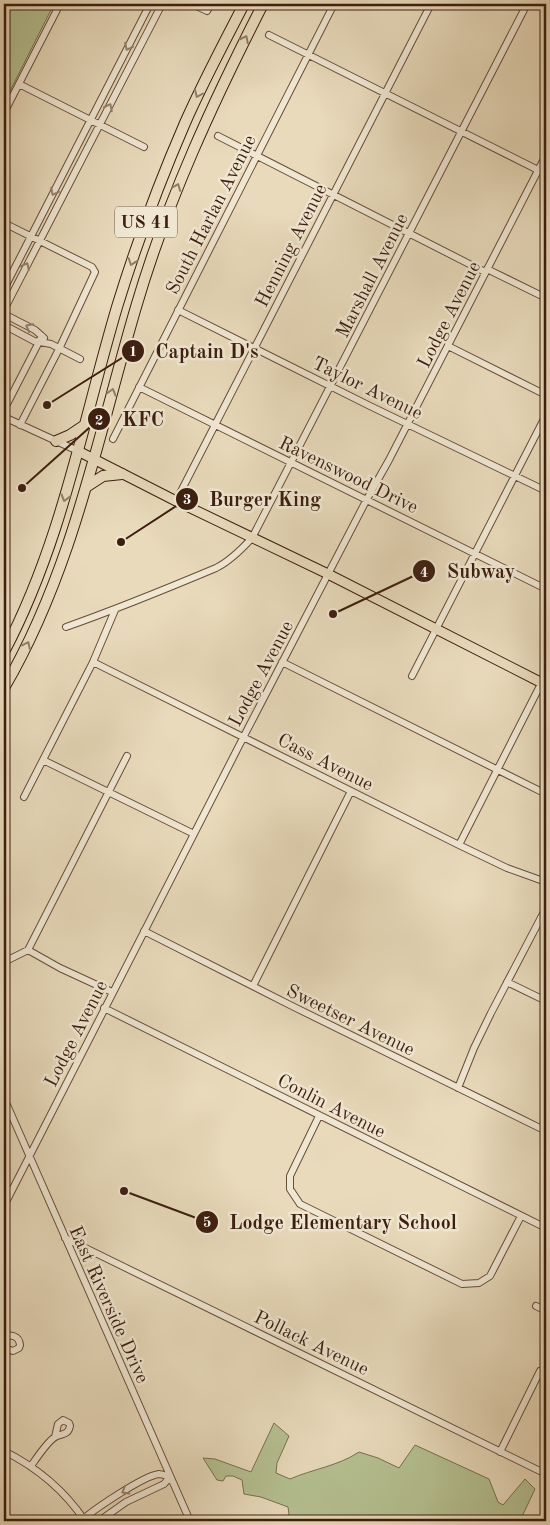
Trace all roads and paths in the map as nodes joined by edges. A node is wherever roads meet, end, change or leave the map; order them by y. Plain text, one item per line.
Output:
1 (60, 4) edge
2 (150, 4) edge
3 (162, 4) edge
4 (192, 4) edge
5 (210, 4) edge
6 (244, 4) edge
7 (263, 4) edge
8 (334, 4) edge
9 (431, 4) edge
10 (527, 4) edge
11 (540, 4) edge
12 (546, 7) edge
13 (269, 35) dead end
14 (308, 54) junction
15 (19, 84) junction
16 (385, 93) junction
17 (4, 113) edge
18 (90, 120) junction
19 (99, 125) junction
20 (462, 131) junction
21 (218, 136) dead end
22 (144, 147) dead end
23 (546, 155) edge
24 (256, 157) junction
25 (538, 170) junction
26 (546, 174) edge
27 (332, 195) junction
28 (4, 223) edge
29 (409, 234) junction
30 (31, 236) junction
31 (39, 241) junction
32 (486, 271) junction
33 (4, 289) edge
34 (546, 298) edge
35 (4, 310) edge
36 (178, 310) junction
37 (4, 314) edge
38 (4, 325) edge
39 (41, 339) junction
40 (448, 346) junction
41 (254, 348) junction
42 (60, 349) junction
43 (80, 359) dead end
44 (331, 386) junction
45 (139, 387) junction
46 (546, 395) edge
47 (4, 410) edge
48 (546, 415) edge
49 (4, 417) edge
50 (408, 423) junction
51 (20, 425) junction
52 (215, 425) junction
53 (85, 426) junction
54 (113, 439) dead end
55 (56, 441) junction
56 (78, 451) junction
57 (94, 458) junction
58 (291, 462) junction
59 (122, 474) junction
60 (515, 475) junction
61 (86, 487) junction
62 (546, 491) edge
63 (367, 499) junction
64 (176, 501) junction
65 (252, 538) junction
66 (475, 553) junction
67 (328, 574) junction
68 (546, 589) edge
69 (115, 610) junction
70 (66, 627) dead end
71 (435, 629) junction
72 (4, 652) edge
73 (93, 662) junction
74 (282, 662) junction
75 (412, 676) dead end
76 (545, 680) edge
77 (4, 688) edge
78 (244, 736) junction
79 (127, 756) dead end
80 (43, 760) junction
81 (497, 770) junction
82 (351, 791) junction
83 (108, 792) junction
84 (546, 794) edge
85 (24, 797) dead end
86 (194, 834) junction
87 (459, 845) junction
88 (546, 882) edge
89 (546, 908) edge
90 (144, 931) junction
91 (28, 950) junction
92 (4, 962) edge
93 (507, 982) junction
94 (253, 986) junction
95 (112, 992) junction
96 (546, 1001) edge
97 (104, 1008) junction
98 (458, 1088) junction
99 (4, 1098) edge
100 (320, 1116) junction
101 (546, 1131) edge
102 (29, 1155) junction
103 (4, 1206) edge
104 (521, 1216) junction
105 (546, 1228) edge
106 (65, 1238) junction
107 (536, 1306) dead end
108 (546, 1311) edge
109 (4, 1336) edge
110 (4, 1345) edge
111 (546, 1374) edge
112 (55, 1437) dead end
113 (4, 1451) edge
114 (500, 1452) junction
115 (31, 1466) junction
116 (546, 1474) edge
117 (170, 1477) junction
118 (83, 1520) edge
119 (99, 1521) edge
120 (190, 1521) edge

1 - 15 street
2 -> 18 street
19 -> 3 street
4 - 5 street
6 -> 53 highway, US 41
57 -> 7 highway, US 41
8 - 14 street, South Harlan Avenue
9 - 16 street, Henning Avenue
10 - 20 street, Marshall Avenue
11 - 12 street
13 - 14 street
14 - 16 street
14 - 24 street, South Harlan Avenue
15 - 17 street
15 - 18 street
16 - 20 street
16 - 27 street, Henning Avenue
18 - 19 street
18 -> 30 street
19 - 22 street
19 - 31 street
20 - 25 street
20 - 29 street, Marshall Avenue
21 - 24 street
23 - 25 street, Lodge Avenue
24 - 27 street
24 - 36 street, South Harlan Avenue
25 - 26 street
25 - 32 street, Lodge Avenue
27 - 29 street
27 - 41 street, Henning Avenue
28 - 30 street
29 - 32 street
29 - 44 street, Marshall Avenue
30 - 31 street
30 - 33 street
35 -> 31 street
31 - 42 street
32 - 34 street
32 - 40 street, Lodge Avenue
36 - 41 street, Taylor Avenue
36 - 45 street, South Harlan Avenue
39 -> 37 street
38 - 39 street
39 - 42 street
39 - 47 street
40 - 46 street
40 - 50 street, Lodge Avenue
41 - 44 street, Taylor Avenue
41 - 52 street, Henning Avenue
42 - 43 street
42 - 51 street
44 - 50 street, Taylor Avenue
44 - 58 street, Marshall Avenue
45 - 52 street, Ravenswood Drive
45 - 54 street, South Harlan Avenue
48 - 60 street
49 - 51 street
50 - 60 street, Taylor Avenue
50 - 63 street, Lodge Avenue
51 - 55 street
52 - 58 street, Ravenswood Drive
52 - 64 street, Henning Avenue
53 - 55 highway
53 - 56 highway, US 41
55 - 56 street
56 - 57 main road
56 -> 72 highway, US 41
57 - 59 main road
57 - 61 highway, US 41
58 - 63 street, Ravenswood Drive
58 - 65 street, Marshall Avenue
59 - 61 highway
59 - 64 main road
60 - 62 street, Taylor Avenue
60 - 66 street
77 -> 61 highway, US 41
63 - 66 street, Ravenswood Drive
63 - 67 street, Lodge Avenue
64 - 65 main road
65 - 67 main road
65 - 69 street, Marshall Avenue
66 - 68 street, Ravenswood Drive
66 - 71 street
67 - 71 main road
67 - 74 street, Lodge Avenue
69 - 70 street, Marshall Avenue
69 - 73 street
71 - 75 street
71 - 76 main road
73 - 78 street, Cass Avenue
73 - 80 street
74 - 78 street, Lodge Avenue
74 - 81 street
76 - 81 street
78 - 82 street, Cass Avenue
78 - 86 street, Lodge Avenue
79 - 83 street
80 - 83 street
80 - 85 street
81 - 84 street
81 - 87 street
82 - 87 street, Cass Avenue
82 - 94 street
83 - 86 street
83 - 91 street
86 - 90 street, Lodge Avenue
87 - 88 street, Cass Avenue
89 - 93 street
90 - 94 street, Sweetser Avenue
90 - 95 street, Lodge Avenue
91 - 92 street
91 - 95 street
93 - 96 street
93 - 98 street
94 - 98 street, Sweetser Avenue
95 - 97 street, Lodge Avenue
97 - 100 street, Conlin Avenue
97 - 102 street, Lodge Avenue
98 - 101 street, Sweetser Avenue
99 - 102 street, East Riverside Drive
100 - 104 street, Conlin Avenue
100 - 104 street
102 - 103 street, Lodge Avenue
102 - 106 street, East Riverside Drive
104 - 105 street, Conlin Avenue
106 - 114 street, Pollack Avenue
106 - 117 street, East Riverside Drive
107 - 108 street
109 - 110 street
111 - 114 street
112 - 115 street
113 - 115 street
114 - 116 street, Pollack Avenue
115 - 118 street
117 -> 118 street
117 - 119 street
117 - 120 street, East Riverside Drive

